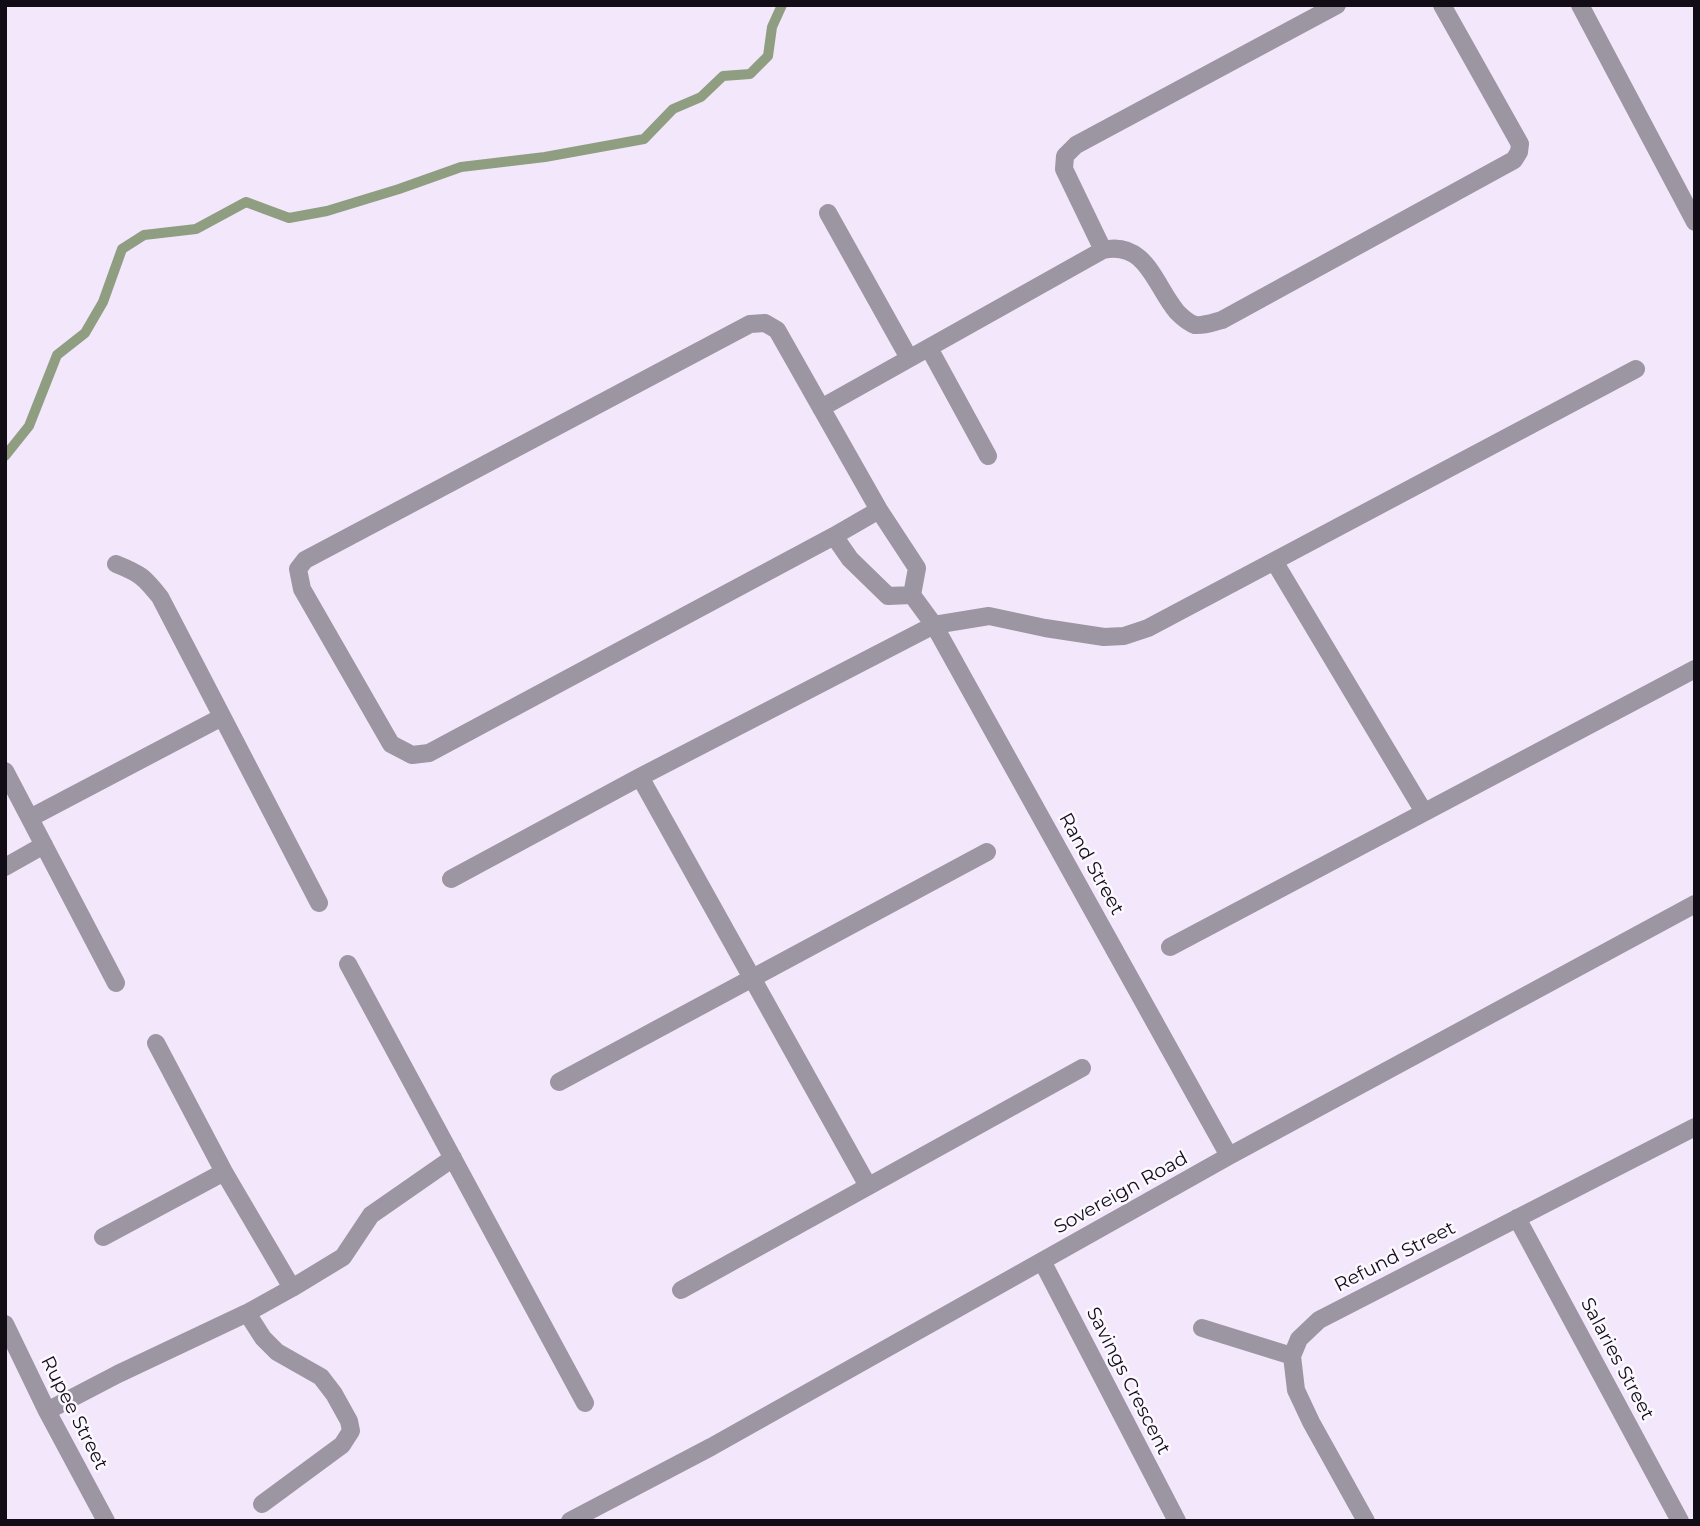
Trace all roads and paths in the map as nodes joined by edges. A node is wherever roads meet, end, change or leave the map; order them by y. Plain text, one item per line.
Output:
1 (1337, 5) edge
2 (1442, 5) edge
3 (1580, 5) edge
4 (828, 213) dead end
5 (1695, 222) edge
6 (1103, 250) junction
7 (929, 348) junction
8 (909, 358) junction
9 (1636, 369) dead end
10 (821, 408) junction
11 (988, 456) dead end
12 (879, 510) junction
13 (834, 536) junction
14 (1274, 561) junction
15 (116, 564) dead end
16 (912, 595) junction
17 (934, 625) junction
18 (1695, 669) edge
19 (222, 717) junction
20 (5, 771) edge
21 (640, 777) junction
22 (1424, 812) junction
23 (30, 817) junction
24 (44, 845) junction
25 (987, 852) dead end
26 (5, 867) edge
27 (451, 879) dead end
28 (319, 903) dead end
29 (1695, 904) edge
30 (1170, 947) dead end
31 (348, 964) dead end
32 (753, 978) junction
33 (116, 984) dead end
34 (156, 1043) dead end
35 (1082, 1068) dead end
36 (559, 1082) dead end
37 (1695, 1127) edge
38 (1229, 1156) junction
39 (453, 1158) junction
40 (224, 1172) junction
41 (868, 1186) junction
42 (1517, 1218) junction
43 (103, 1237) dead end
44 (1042, 1261) junction
45 (292, 1288) junction
46 (681, 1290) dead end
47 (247, 1313) junction
48 (5, 1324) edge
49 (1202, 1328) dead end
50 (1292, 1356) junction
51 (585, 1404) dead end
52 (47, 1412) junction
53 (262, 1504) dead end
54 (106, 1521) edge
55 (570, 1521) edge
56 (1177, 1521) edge
57 (1366, 1521) edge
58 (1680, 1521) edge

1 - 6 street
2 - 6 street
3 - 5 street
4 - 8 street
6 - 7 street
7 - 8 street
7 - 11 street
8 - 10 street
9 - 14 street
10 - 12 street
10 - 13 street
12 - 13 street
12 - 16 street
13 - 16 street
14 - 17 street
14 - 22 street
15 - 19 street
16 - 17 street, Rand Street
17 - 21 street
17 - 38 street, Rand Street
18 - 22 street
19 - 23 street
19 - 28 street
20 - 23 street
21 - 27 street
21 - 32 street
22 - 30 street
23 - 24 street
24 - 26 street
24 - 33 street
25 - 32 street
29 - 38 street, Sovereign Road
31 - 39 street
32 - 36 street
32 - 41 street
34 - 40 street
35 - 41 street
37 - 42 street, Refund Street
38 - 44 street, Sovereign Road
39 - 45 street
39 - 51 street
40 - 43 street
40 - 45 street
41 - 46 street
42 - 50 street, Refund Street
42 - 58 street, Salaries Street
44 - 55 street, Sovereign Road
44 - 56 street, Savings Crescent
45 - 47 street
47 - 52 street
47 - 53 street
48 - 52 street, Rupee Street
49 - 50 street
50 - 57 street
52 - 54 street, Rupee Street

